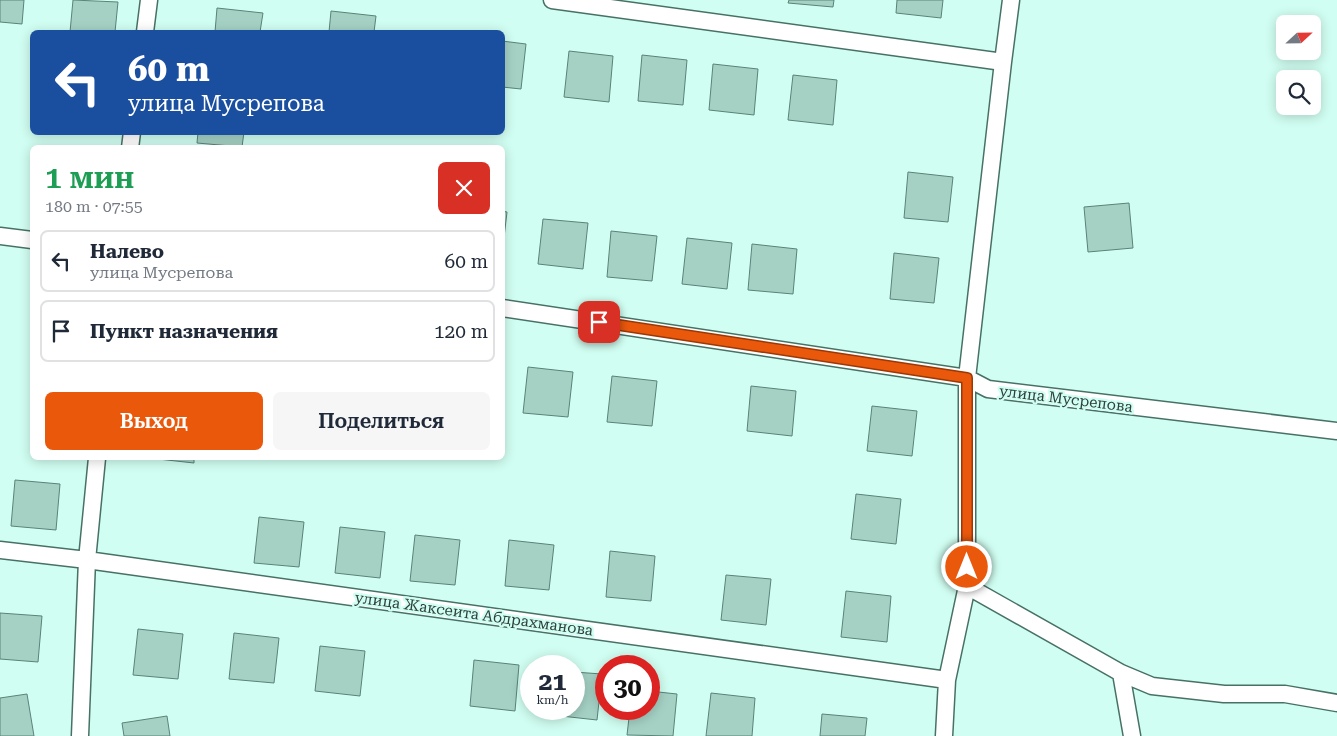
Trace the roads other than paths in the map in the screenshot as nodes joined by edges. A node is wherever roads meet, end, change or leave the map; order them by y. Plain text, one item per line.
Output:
1 (149, 0) edge
2 (552, 0) edge
3 (1011, 0) edge
4 (145, 30) edge
5 (1003, 62) junction
6 (0, 236) edge
7 (30, 240) edge
8 (505, 308) edge
9 (967, 378) junction
10 (1337, 431) edge
11 (97, 460) edge
12 (0, 550) edge
13 (87, 560) junction
14 (967, 586) junction
15 (1121, 673) junction
16 (947, 680) junction
17 (1337, 703) edge
18 (80, 736) edge
19 (944, 736) edge
20 (1132, 736) edge

1 - 4 street
2 - 5 street
3 - 5 street
5 - 9 street
6 - 7 street
8 - 9 street, улица Мусрепова
9 - 10 street, улица Мусрепова
9 - 14 street
11 - 13 street
12 - 13 street, улица Жаксеита Абдрахманова
13 - 16 street, улица Жаксеита Абдрахманова
13 - 18 street
14 - 15 street
14 - 16 street
15 - 17 street
15 - 20 street
16 - 19 street

